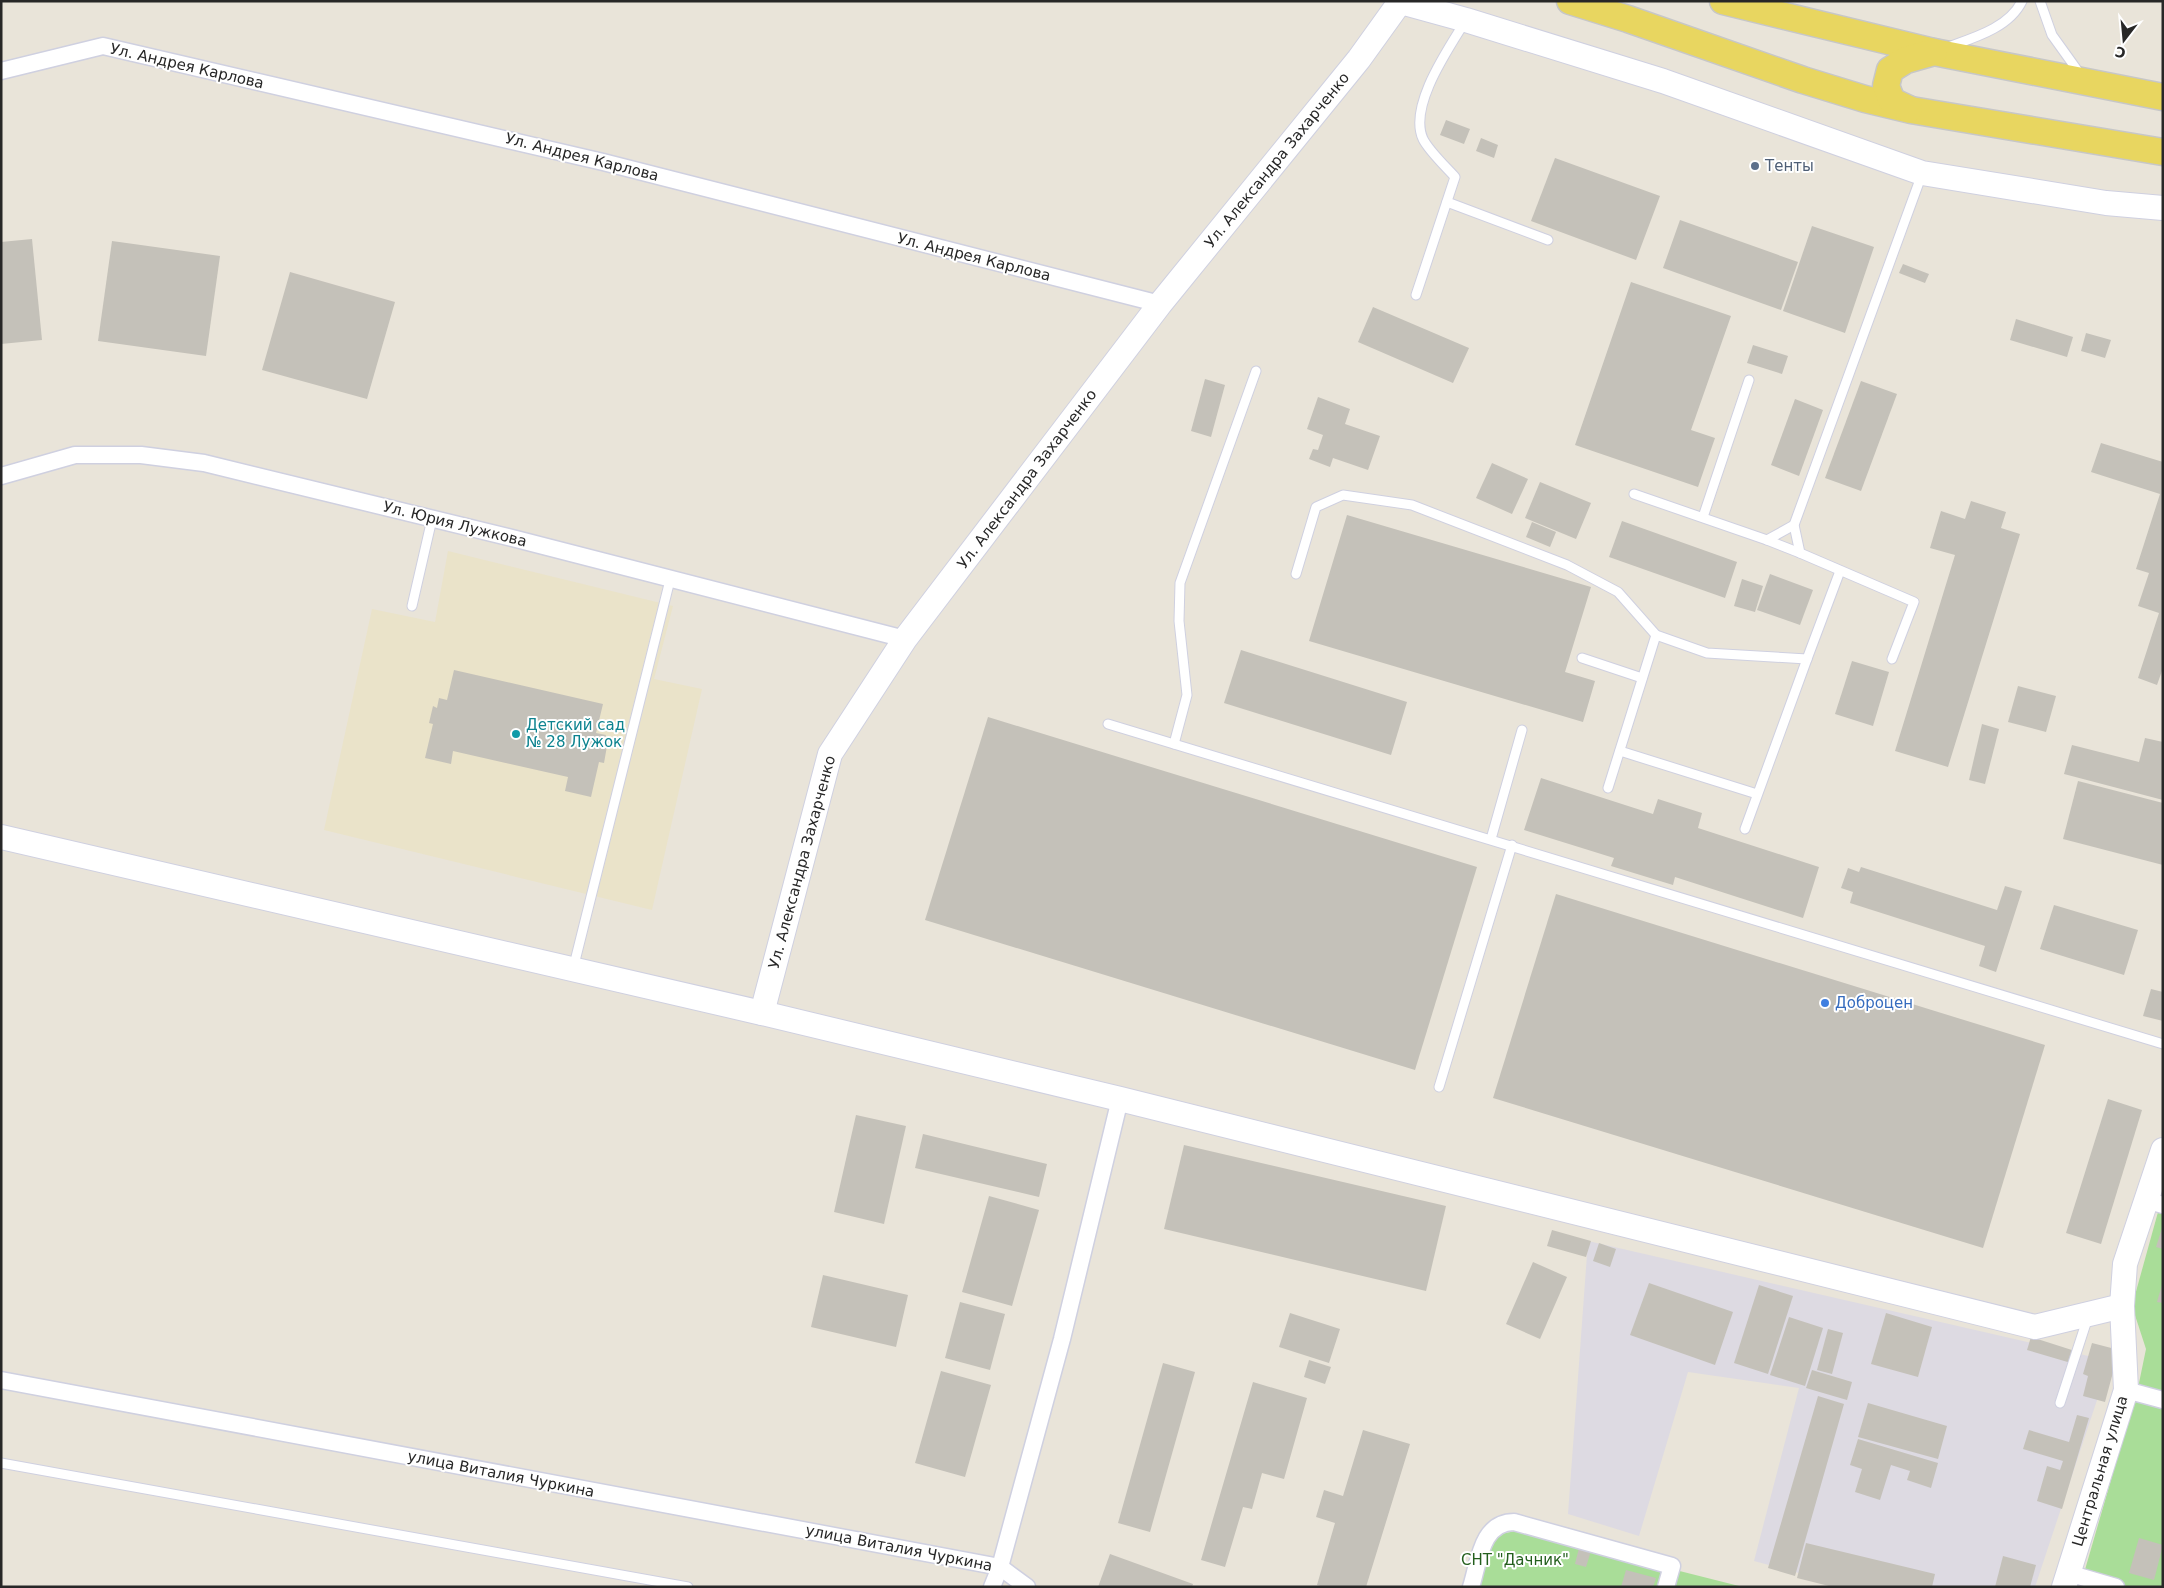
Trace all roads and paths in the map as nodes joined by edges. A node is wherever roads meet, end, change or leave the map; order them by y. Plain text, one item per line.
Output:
1 (1570, 1) edge
2 (1723, 1) edge
3 (2022, 1) edge
4 (2040, 1) edge
5 (1399, 2) edge
6 (1466, 20) junction
7 (1934, 52) junction
8 (1, 71) edge
9 (2084, 81) junction
10 (2163, 97) edge
11 (1911, 110) junction
12 (2163, 152) edge
13 (1922, 173) junction
14 (1447, 202) junction
15 (2163, 208) edge
16 (1548, 240) dead end
17 (1416, 296) dead end
18 (1160, 304) junction
19 (1256, 371) dead end
20 (1749, 380) dead end
21 (1, 476) edge
22 (1634, 494) dead end
23 (1703, 518) junction
24 (432, 519) junction
25 (1794, 525) junction
26 (1767, 540) junction
27 (1800, 554) junction
28 (1840, 571) junction
29 (1296, 574) dead end
30 (670, 580) junction
31 (412, 606) dead end
32 (1656, 635) junction
33 (905, 639) junction
34 (1582, 658) dead end
35 (1807, 659) junction
36 (1892, 659) dead end
37 (1642, 678) junction
38 (1108, 724) dead end
39 (1522, 730) dead end
40 (1174, 744) junction
41 (1620, 751) junction
42 (1608, 788) dead end
43 (1757, 794) junction
44 (1744, 829) dead end
45 (1, 837) edge
46 (1490, 839) junction
47 (1512, 845) junction
48 (573, 969) junction
49 (762, 1012) junction
50 (2163, 1044) edge
51 (1440, 1087) dead end
52 (1120, 1099) junction
53 (2163, 1150) edge
54 (2155, 1203) edge
55 (2122, 1306) junction
56 (2089, 1314) junction
57 (1, 1380) edge
58 (2126, 1390) junction
59 (2163, 1400) edge
60 (2060, 1403) dead end
61 (1, 1463) edge
62 (1000, 1567) junction
63 (2066, 1580) edge
64 (688, 1587) edge
65 (992, 1587) edge
66 (1027, 1587) edge
67 (1471, 1587) edge
68 (1666, 1587) edge
69 (2116, 1587) edge

1 - 11 main road
2 - 7 main road
3 - 7 lane
4 - 9 lane
5 - 6 street
5 - 18 street, Ул. Александра Захарченко
6 - 13 street
6 - 14 lane
7 - 9 main road
7 - 11 main road
8 - 18 street, Ул. Андрея Карлова
9 - 10 main road
11 - 12 main road
13 - 15 street
13 - 25 lane
14 - 16 lane
14 - 17 lane
18 - 33 street, Ул. Александра Захарченко
19 - 40 lane
20 - 23 lane
21 - 24 street, Ул. Юрия Лужкова
22 - 23 lane
23 - 26 lane
24 - 30 street, Ул. Юрия Лужкова
24 - 31 lane
25 - 26 lane
25 - 27 lane
26 - 27 lane
27 - 28 lane
28 - 35 lane
28 - 36 lane
29 - 32 lane
30 - 33 street, Ул. Юрия Лужкова
30 - 48 lane
32 - 35 lane
32 - 37 lane
33 - 49 street, Ул. Александра Захарченко
34 - 37 lane
35 - 43 lane
37 - 41 lane
38 - 40 lane
39 - 46 lane
40 - 46 lane
41 - 42 lane
41 - 43 lane
43 - 44 lane
45 - 48 street
46 - 47 lane
47 - 50 lane
47 - 51 lane
48 - 49 street
49 - 52 street
52 - 56 street
52 - 62 street
53 - 54 street, Центральная улица
54 - 55 street, Центральная улица
55 - 56 street
55 - 58 street, Центральная улица
56 - 60 lane
57 - 62 street, улица Виталия Чуркина
58 - 59 street
58 - 63 street, Центральная улица
61 - 64 lane
62 - 65 street
62 - 66 street
63 - 69 street
67 - 68 street

